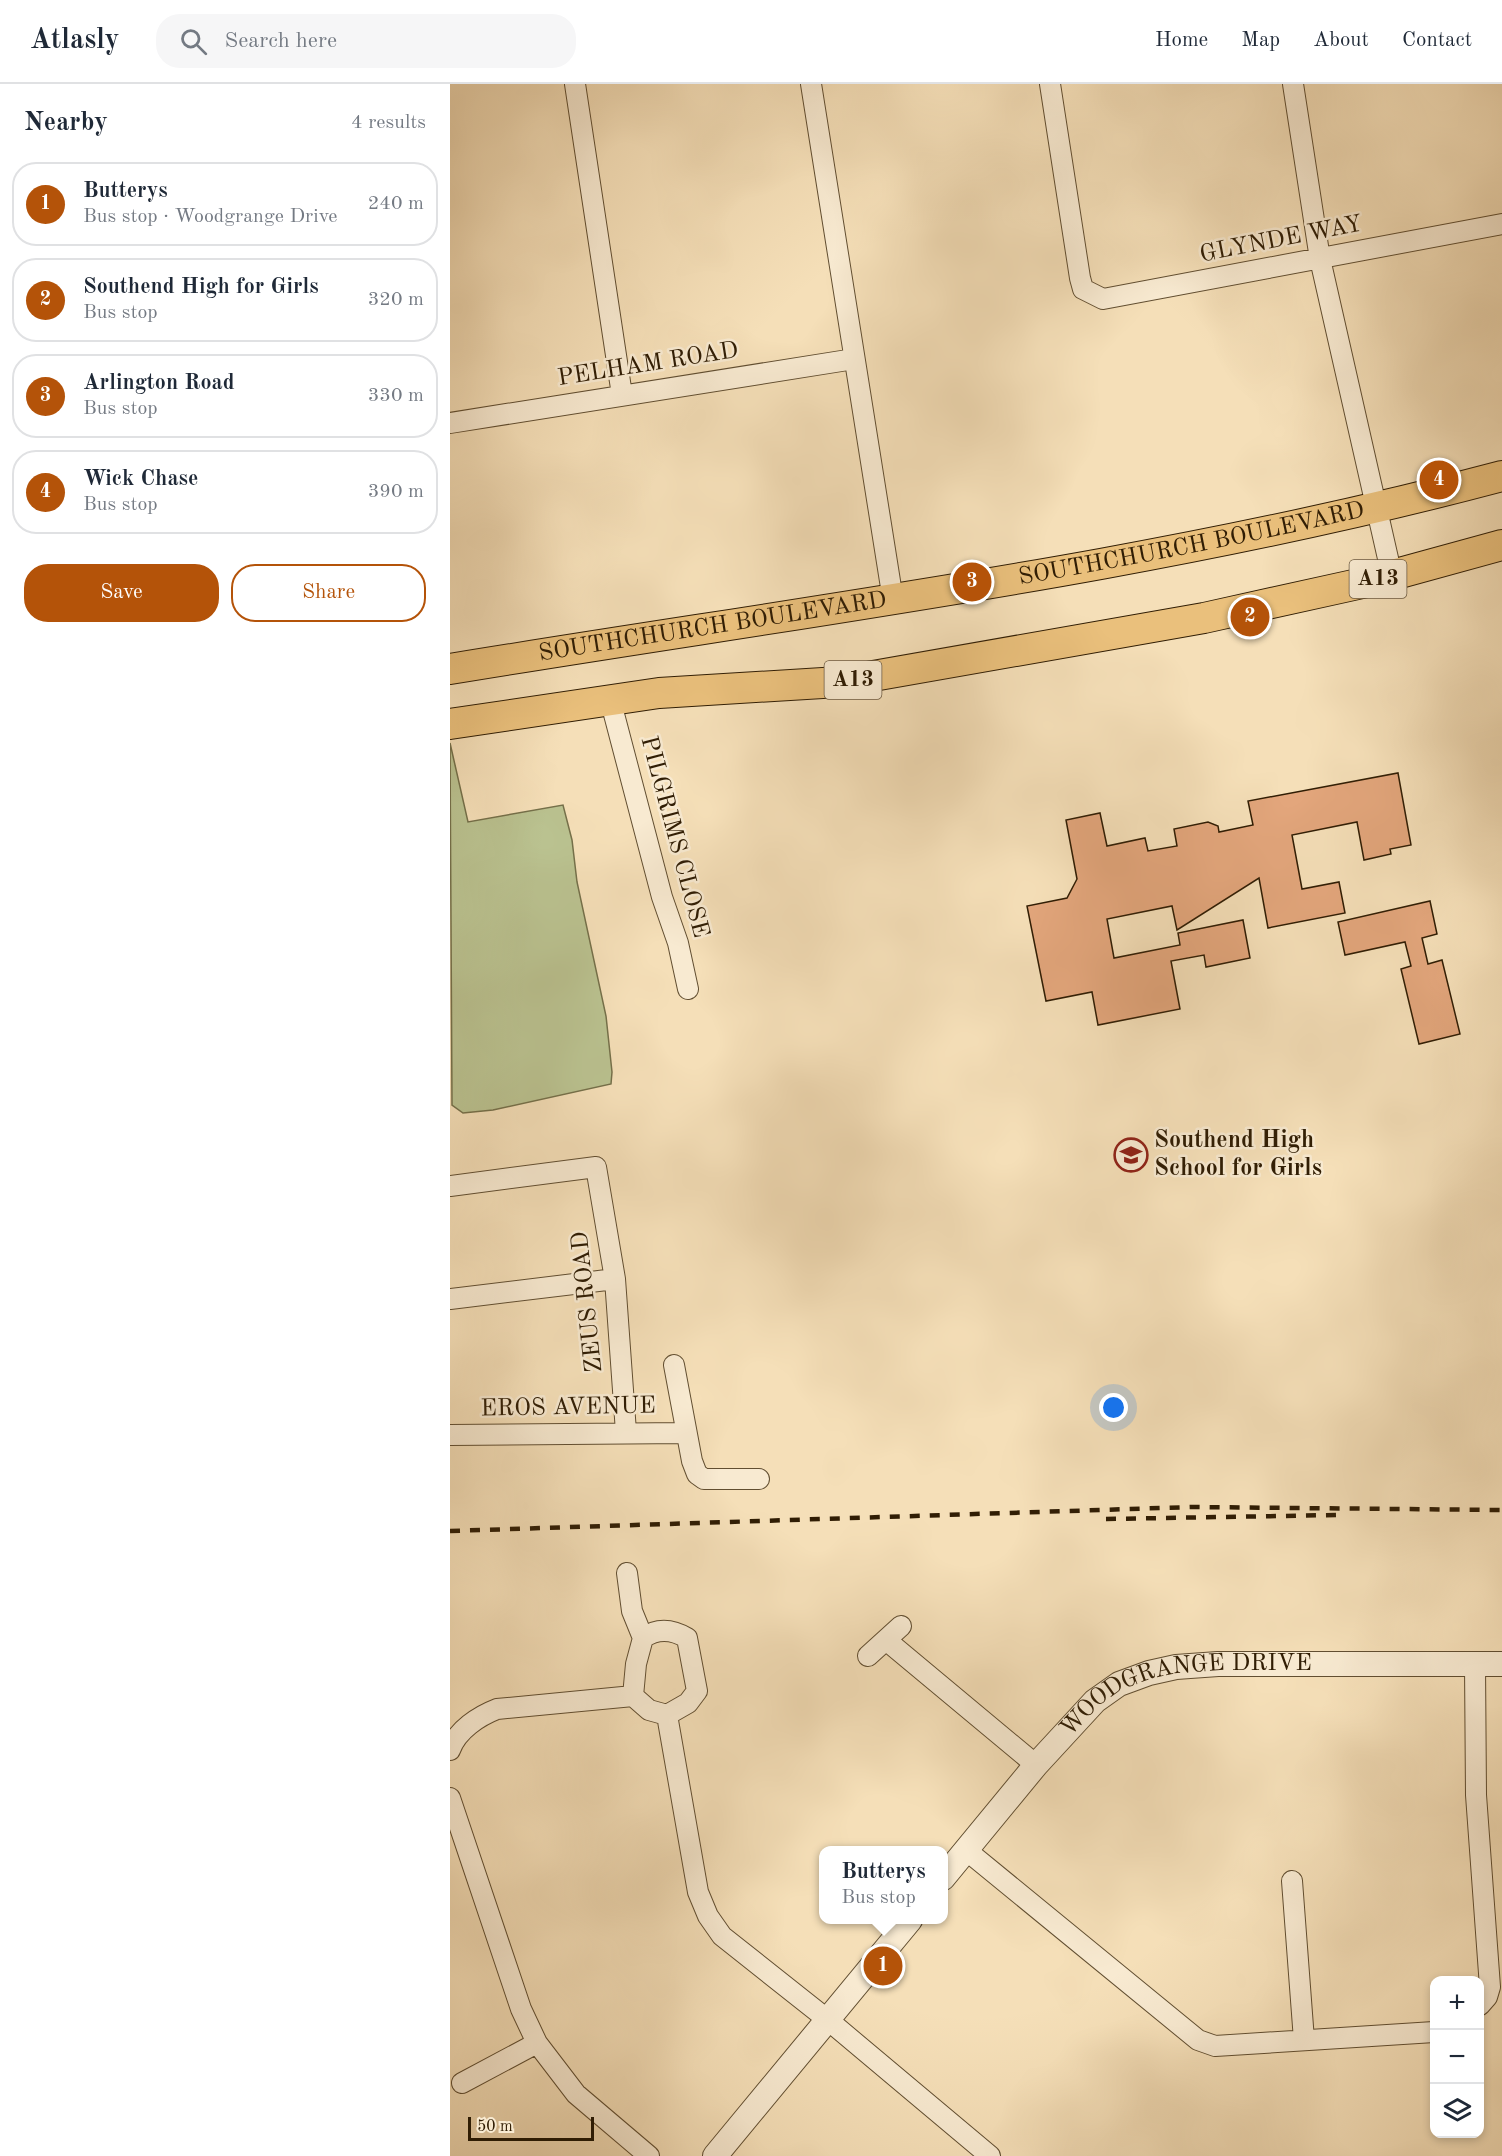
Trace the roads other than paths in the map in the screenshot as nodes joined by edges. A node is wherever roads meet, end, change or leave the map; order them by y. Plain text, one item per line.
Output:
1 (575, 84) edge
2 (811, 84) edge
3 (1050, 84) edge
4 (1293, 84) edge
5 (1502, 225) edge
6 (1320, 259) junction
7 (854, 358) junction
8 (622, 395) junction
9 (450, 423) edge
10 (1502, 476) edge
11 (1376, 508) junction
12 (1502, 545) edge
13 (1392, 576) junction
14 (893, 600) junction
15 (450, 669) edge
16 (610, 699) junction
17 (450, 724) edge
18 (688, 989) dead end
19 (450, 1185) edge
20 (615, 1279) junction
21 (450, 1299) edge
22 (674, 1365) dead end
23 (626, 1432) junction
24 (686, 1433) junction
25 (450, 1435) edge
26 (759, 1479) dead end
27 (627, 1573) dead end
28 (901, 1626) dead end
29 (643, 1638) junction
30 (886, 1640) junction
31 (868, 1656) dead end
32 (1475, 1664) junction
33 (1502, 1664) edge
34 (633, 1696) junction
35 (667, 1715) junction
36 (451, 1746) edge
37 (1036, 1765) junction
38 (450, 1798) edge
39 (966, 1850) junction
40 (948, 1872) edge
41 (1292, 1881) dead end
42 (907, 1924) edge
43 (1484, 2000) edge
44 (828, 2020) junction
45 (1430, 2032) edge
46 (1304, 2040) junction
47 (537, 2043) junction
48 (462, 2083) dead end
49 (649, 2156) edge
50 (715, 2156) edge
51 (990, 2156) edge

1 - 8 street
2 - 7 street
3 - 6 street, GLYNDE WAY
4 - 6 street
5 - 6 street, GLYNDE WAY
6 - 11 street
7 - 8 street, PELHAM ROAD
7 - 14 street
8 - 9 street, PELHAM ROAD
10 - 11 main road, SOUTHCHURCH BOULEVARD
11 - 13 street
11 - 14 main road, SOUTHCHURCH BOULEVARD
12 - 13 main road, A13
13 - 16 main road, A13
14 - 15 main road, SOUTHCHURCH BOULEVARD
16 - 17 main road, A13
16 - 18 street, PILGRIMS CLOSE
19 - 20 street, ZEUS ROAD
20 - 21 street
20 - 23 street, ZEUS ROAD
22 - 24 street, EROS AVENUE
23 - 24 street, EROS AVENUE
23 - 25 street, EROS AVENUE
24 - 26 street, EROS AVENUE
27 - 29 street
28 - 30 street
29 - 34 street
29 - 35 street
30 - 31 street
30 - 37 street
32 - 33 street, WOODGRANGE DRIVE
32 - 37 street, WOODGRANGE DRIVE
32 - 43 street
34 - 35 street
34 - 36 street
35 - 44 street
37 - 39 street, WOODGRANGE DRIVE
38 - 47 street
39 - 40 street, WOODGRANGE DRIVE
39 - 46 street
41 - 46 street
42 - 44 street
44 - 50 street
44 - 51 street
45 - 46 street
47 - 48 street
47 - 49 street

